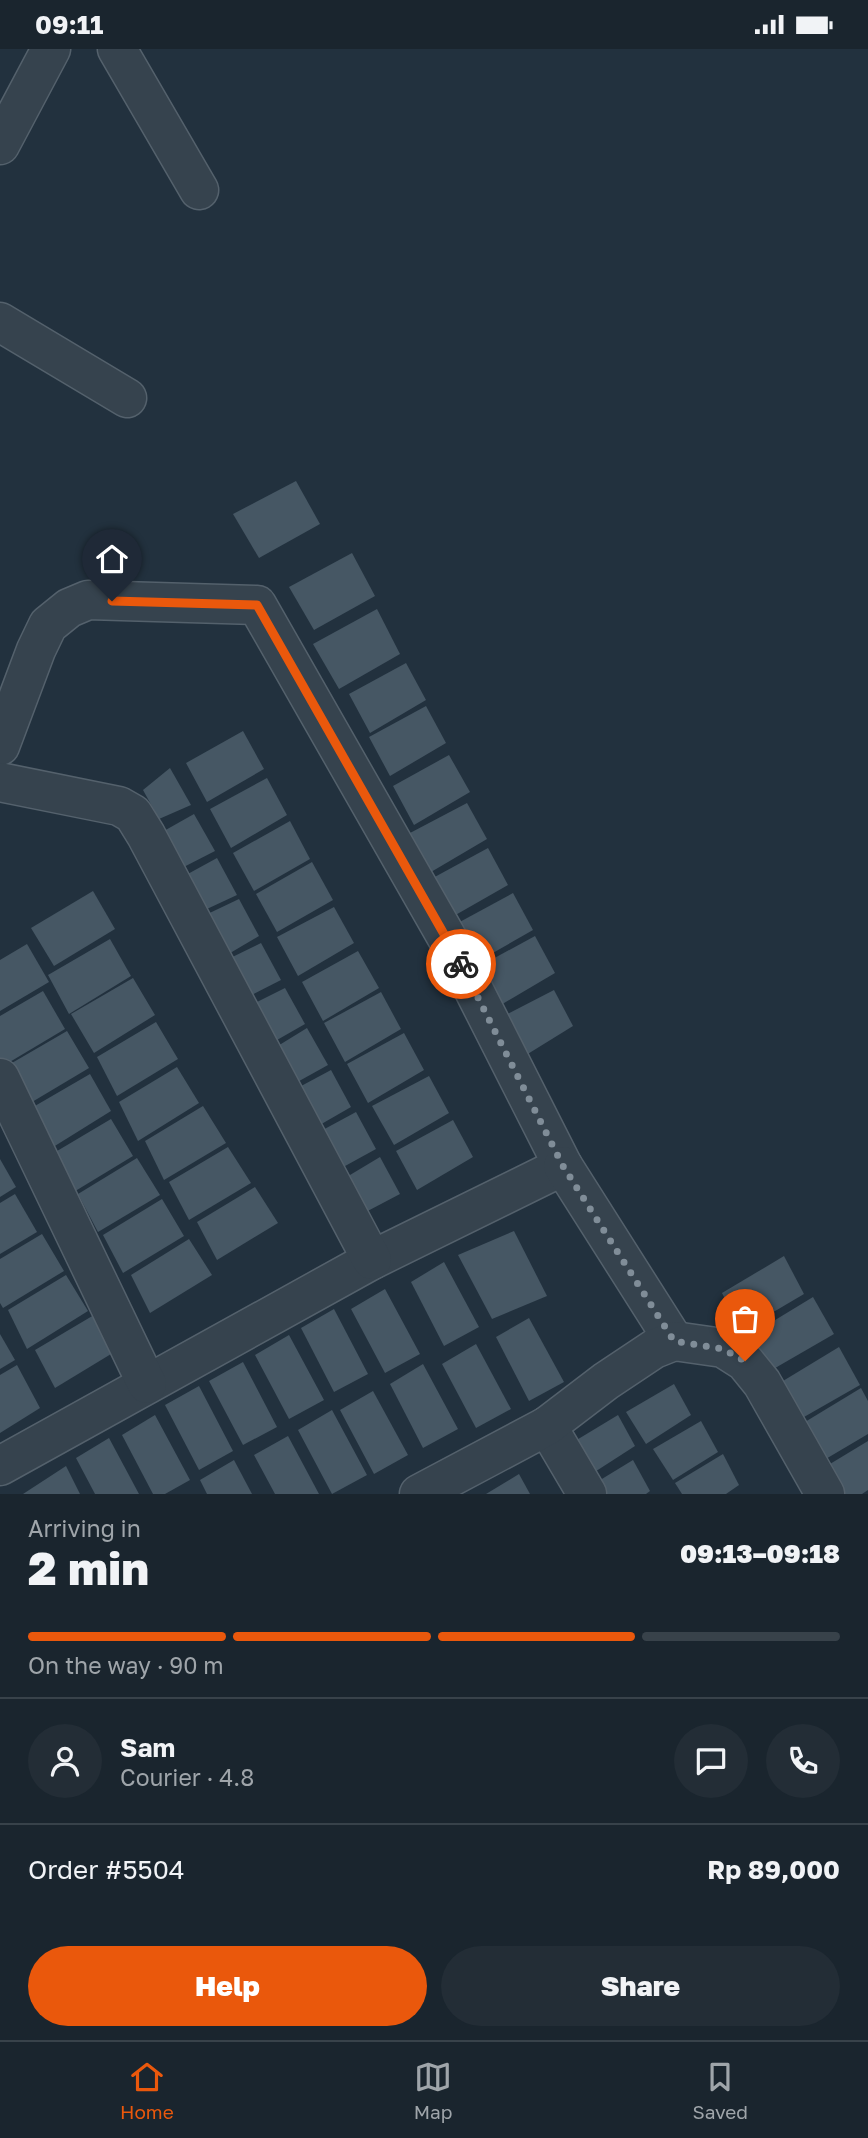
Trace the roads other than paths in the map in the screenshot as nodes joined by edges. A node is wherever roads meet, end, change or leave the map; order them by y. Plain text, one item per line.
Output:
1 (51, 49) edge
2 (117, 49) edge
3 (0, 145) edge
4 (199, 190) dead end
5 (0, 321) edge
6 (127, 398) dead end
7 (0, 746) edge
8 (0, 782) edge
9 (0, 1078) edge
10 (563, 1166) junction
11 (372, 1261) junction
12 (674, 1341) junction
13 (147, 1384) junction
14 (547, 1426) junction
15 (0, 1465) edge
16 (419, 1494) edge
17 (587, 1494) edge
18 (825, 1494) edge

1 - 3 street
2 - 4 street
5 - 6 street
7 - 10 street
8 - 11 street
9 - 13 street
10 - 11 street
10 - 12 street
11 - 13 street
12 - 14 street
12 - 18 street
13 - 15 street
14 - 16 street
14 - 17 street

